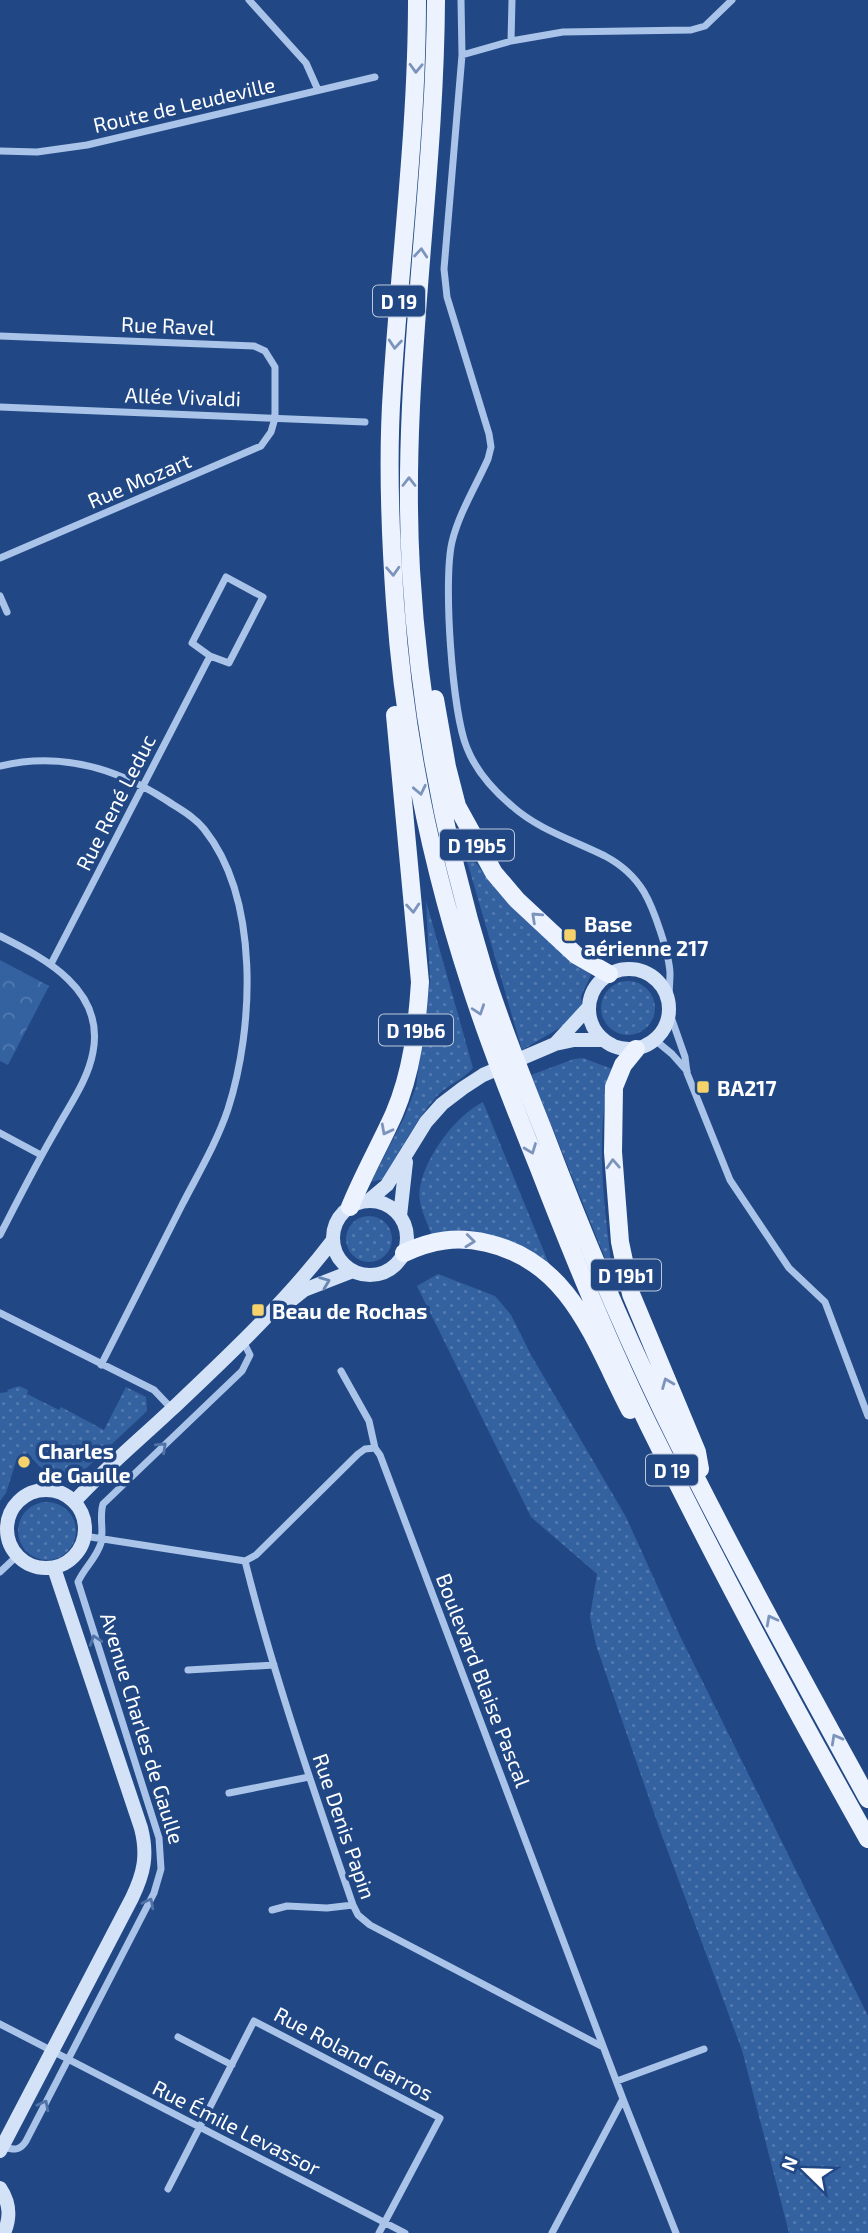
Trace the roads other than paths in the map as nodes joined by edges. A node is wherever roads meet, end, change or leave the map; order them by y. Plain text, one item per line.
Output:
1 (249, 0) edge
2 (417, 0) edge
3 (436, 0) edge
4 (461, 0) edge
5 (512, 0) edge
6 (732, 0) edge
7 (511, 41) junction
8 (462, 55) junction
9 (375, 77) dead end
10 (318, 90) junction
11 (0, 151) edge
12 (0, 336) edge
13 (0, 407) edge
14 (275, 418) junction
15 (365, 422) dead end
16 (0, 558) edge
17 (0, 596) edge
18 (395, 601) junction
19 (7, 612) dead end
20 (210, 656) junction
21 (420, 672) junction
22 (0, 766) edge
23 (142, 787) junction
24 (0, 936) edge
25 (51, 964) junction
26 (608, 974) junction
27 (669, 999) junction
28 (589, 1007) junction
29 (670, 1014) junction
30 (498, 1038) junction
31 (604, 1040) junction
32 (655, 1040) junction
33 (555, 1044) junction
34 (636, 1049) junction
35 (688, 1073) junction
36 (515, 1083) junction
37 (0, 1133) edge
38 (407, 1155) junction
39 (41, 1156) junction
40 (359, 1204) junction
41 (400, 1216) junction
42 (0, 1235) edge
43 (333, 1240) junction
44 (404, 1253) junction
45 (353, 1271) junction
46 (0, 1313) edge
47 (259, 1324) junction
48 (242, 1340) junction
49 (101, 1365) junction
50 (341, 1371) dead end
51 (172, 1409) junction
52 (868, 1416) edge
53 (375, 1448) junction
54 (704, 1493) junction
55 (74, 1502) junction
56 (4, 1520) edge
57 (84, 1536) junction
58 (4, 1539) edge
59 (102, 1539) junction
60 (17, 1556) junction
61 (245, 1561) junction
62 (54, 1568) junction
63 (0, 1572) edge
64 (274, 1665) junction
65 (188, 1670) dead end
66 (309, 1777) junction
67 (229, 1793) dead end
68 (868, 1799) edge
69 (865, 1835) edge
70 (353, 1905) junction
71 (272, 1910) dead end
72 (0, 2024) edge
73 (178, 2037) dead end
74 (604, 2047) junction
75 (704, 2049) dead end
76 (53, 2051) junction
77 (68, 2059) junction
78 (232, 2065) junction
79 (617, 2081) junction
80 (624, 2099) junction
81 (199, 2127) junction
82 (1, 2149) edge
83 (0, 2188) edge
84 (168, 2189) dead end
85 (386, 2223) junction
86 (4, 2233) edge
87 (379, 2233) edge
88 (405, 2233) edge
89 (552, 2233) edge
90 (676, 2233) edge

1 - 10 street
2 -> 18 main road, D 19
21 -> 3 main road, D 19
4 - 8 street
5 - 7 street
6 - 7 street
7 - 8 street
8 - 27 street
9 - 10 street, Route de Leudeville
10 - 11 street, Route de Leudeville
12 - 14 street, Rue Ravel
13 - 14 street, Allée Vivaldi
14 - 15 street, Allée Vivaldi
14 - 16 street, Rue Mozart
17 - 19 street
18 -> 30 main road, D 19
18 -> 40 main road, D 19b6
20 - 20 street
20 - 23 street, Rue René Leduc
26 -> 21 main road, D 19b5
21 - 30 main road, D 19
22 - 23 street
23 - 25 street, Rue René Leduc
23 - 49 street
24 - 25 street
25 - 39 street
26 - 27 main road
26 - 28 main road
27 - 29 main road
28 - 31 main road
28 - 33 main road
29 - 32 main road
29 - 35 street
30 - 36 main road, D 19
31 - 33 main road
31 - 34 main road
32 - 34 main road
32 - 35 street
33 - 38 main road
54 -> 34 main road, D 19b1
35 - 52 street
36 - 54 main road, D 19
36 -> 69 main road, D 19
37 - 39 street
38 - 40 main road
38 - 41 main road
39 - 42 street
40 - 41 main road
40 - 43 main road
41 - 44 main road
43 - 45 main road
43 - 47 main road
44 - 45 main road
44 -> 69 main road
47 -> 45 main road
46 - 49 street
47 - 48 main road
48 - 51 main road
59 -> 48 street, Avenue Charles de Gaulle
49 - 51 street
50 - 53 street, Boulevard Blaise Pascal
51 - 55 main road
53 - 61 street
53 - 74 street, Boulevard Blaise Pascal
68 -> 54 main road, D 19
55 - 56 main road
55 - 57 main road
56 - 58 main road
57 - 59 street
57 - 62 main road
58 - 60 main road
59 - 61 street
77 -> 59 street, Avenue Charles de Gaulle
60 - 62 main road
60 - 63 street
61 - 64 street, Rue Denis Papin
62 - 76 main road, Avenue Charles de Gaulle
64 - 65 street
64 - 66 street, Rue Denis Papin
66 - 67 street
66 - 70 street, Rue Denis Papin
70 - 71 street
70 - 74 street, Rue Denis Papin
72 - 76 street, Rue Émile Levassor
73 - 78 street
74 - 79 street, Boulevard Blaise Pascal
75 - 79 street
76 - 77 street, Rue Émile Levassor
76 - 82 main road, Avenue Charles de Gaulle
77 - 81 street, Rue Émile Levassor
82 -> 77 street, Avenue Charles de Gaulle
78 - 81 street, Rue Roland Garros
78 - 85 street, Rue Roland Garros
79 - 80 street, Boulevard Blaise Pascal
80 - 89 street
80 - 90 street, Boulevard Blaise Pascal
81 - 84 street, Rue Roland Garros
81 - 85 street, Rue Émile Levassor
83 - 86 main road
85 - 87 street
85 - 88 street, Rue Émile Levassor

